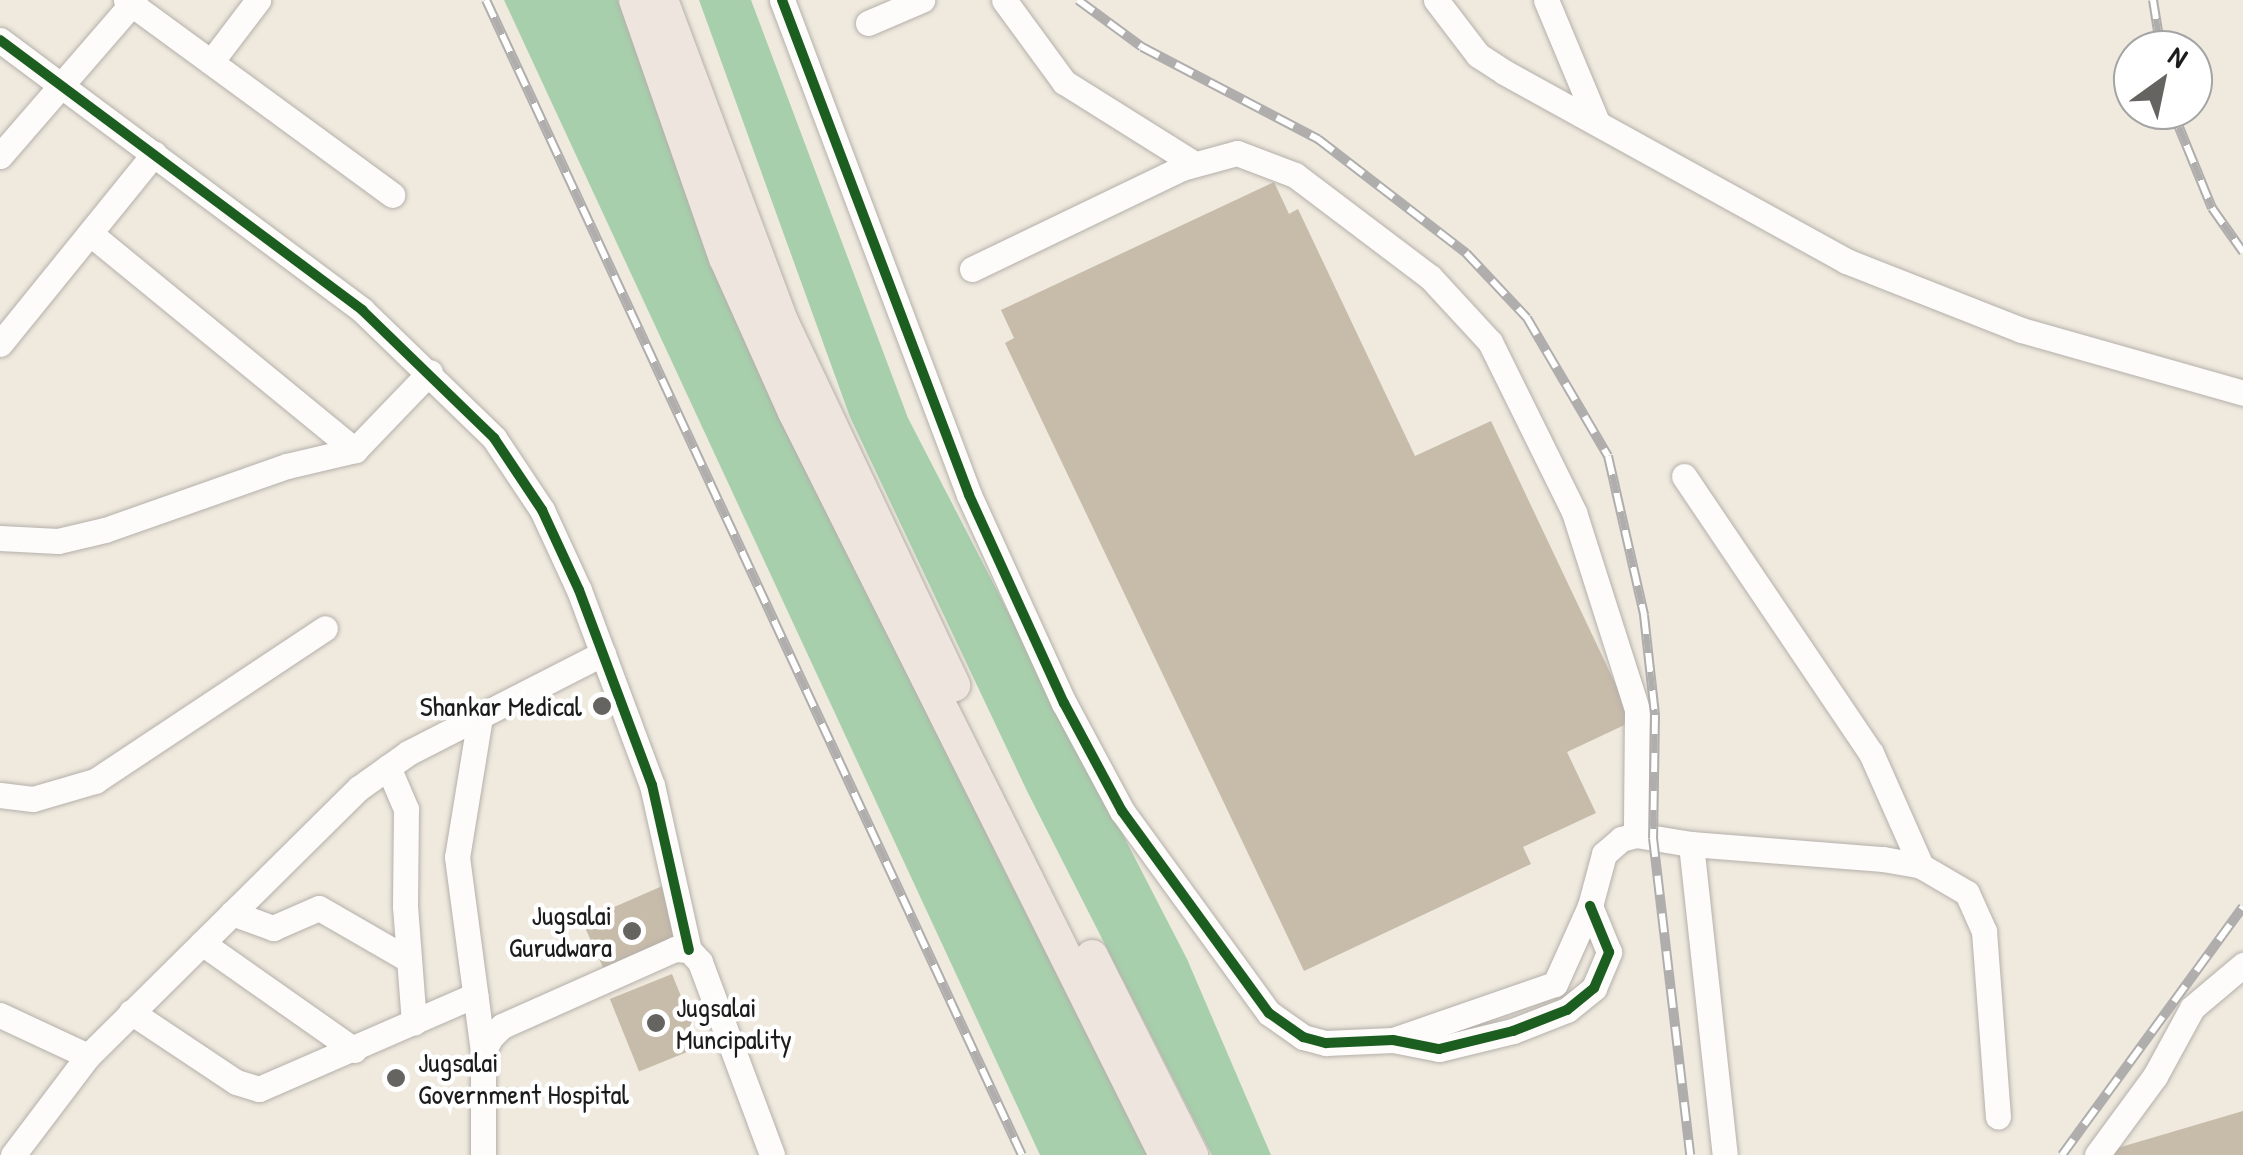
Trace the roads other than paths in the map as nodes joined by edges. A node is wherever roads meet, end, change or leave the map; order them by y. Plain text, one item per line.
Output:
1 (258, 0) edge
2 (635, 0) edge
3 (662, 0) edge
4 (782, 0) edge
5 (922, 0) edge
6 (1004, 0) edge
7 (1436, 0) edge
8 (1546, 0) edge
9 (131, 2) edge
10 (868, 23) dead end
11 (0, 40) edge
12 (211, 62) junction
13 (64, 86) junction
14 (1596, 122) junction
15 (154, 154) junction
16 (0, 156) edge
17 (1193, 163) junction
18 (392, 194) dead end
19 (92, 235) junction
20 (972, 269) dead end
21 (0, 344) edge
22 (430, 372) junction
23 (2243, 393) edge
24 (356, 450) junction
25 (1684, 476) dead end
26 (0, 538) edge
27 (326, 628) dead end
28 (603, 654) junction
29 (480, 717) junction
30 (388, 768) junction
31 (0, 795) edge
32 (1636, 835) junction
33 (1691, 844) junction
34 (1921, 866) junction
35 (1590, 906) junction
36 (232, 913) junction
37 (202, 944) junction
38 (689, 950) junction
39 (409, 960) junction
40 (2243, 966) edge
41 (475, 994) junction
42 (131, 1012) junction
43 (0, 1014) edge
44 (414, 1022) junction
45 (1393, 1040) junction
46 (354, 1050) junction
47 (483, 1054) junction
48 (88, 1056) junction
49 (1998, 1116) dead end
50 (13, 1155) edge
51 (483, 1155) edge
52 (772, 1155) edge
53 (1166, 1155) edge
54 (1192, 1155) edge
55 (1725, 1155) edge
56 (2097, 1155) edge

1 - 12 street
2 - 53 main road
3 - 54 main road
4 - 45 street
5 - 10 street
6 - 17 street
7 - 14 street
8 - 14 street
9 - 12 street
9 - 13 street
11 - 13 street
12 - 18 street
13 - 15 street
13 - 16 street
14 - 23 street
15 - 19 street
15 - 22 street
17 - 20 street
17 - 32 street
19 - 21 street
19 - 24 street
22 - 24 street
22 - 28 street
24 - 26 street
25 - 34 street
27 - 31 street
28 - 29 street
28 - 38 street
29 - 30 street
29 - 41 street
30 - 36 street
30 - 39 street
32 - 33 street
32 - 35 street
33 - 34 street
33 - 55 street
34 - 49 street
35 - 45 street
35 - 45 street
36 - 37 street
36 - 39 street
37 - 42 street
37 - 46 street
38 - 47 street
38 - 52 street
39 - 44 street
40 - 56 street
41 - 44 street
41 - 47 street
42 - 46 street
42 - 48 street
43 - 48 street
44 - 46 street
47 - 51 street
48 - 50 street

